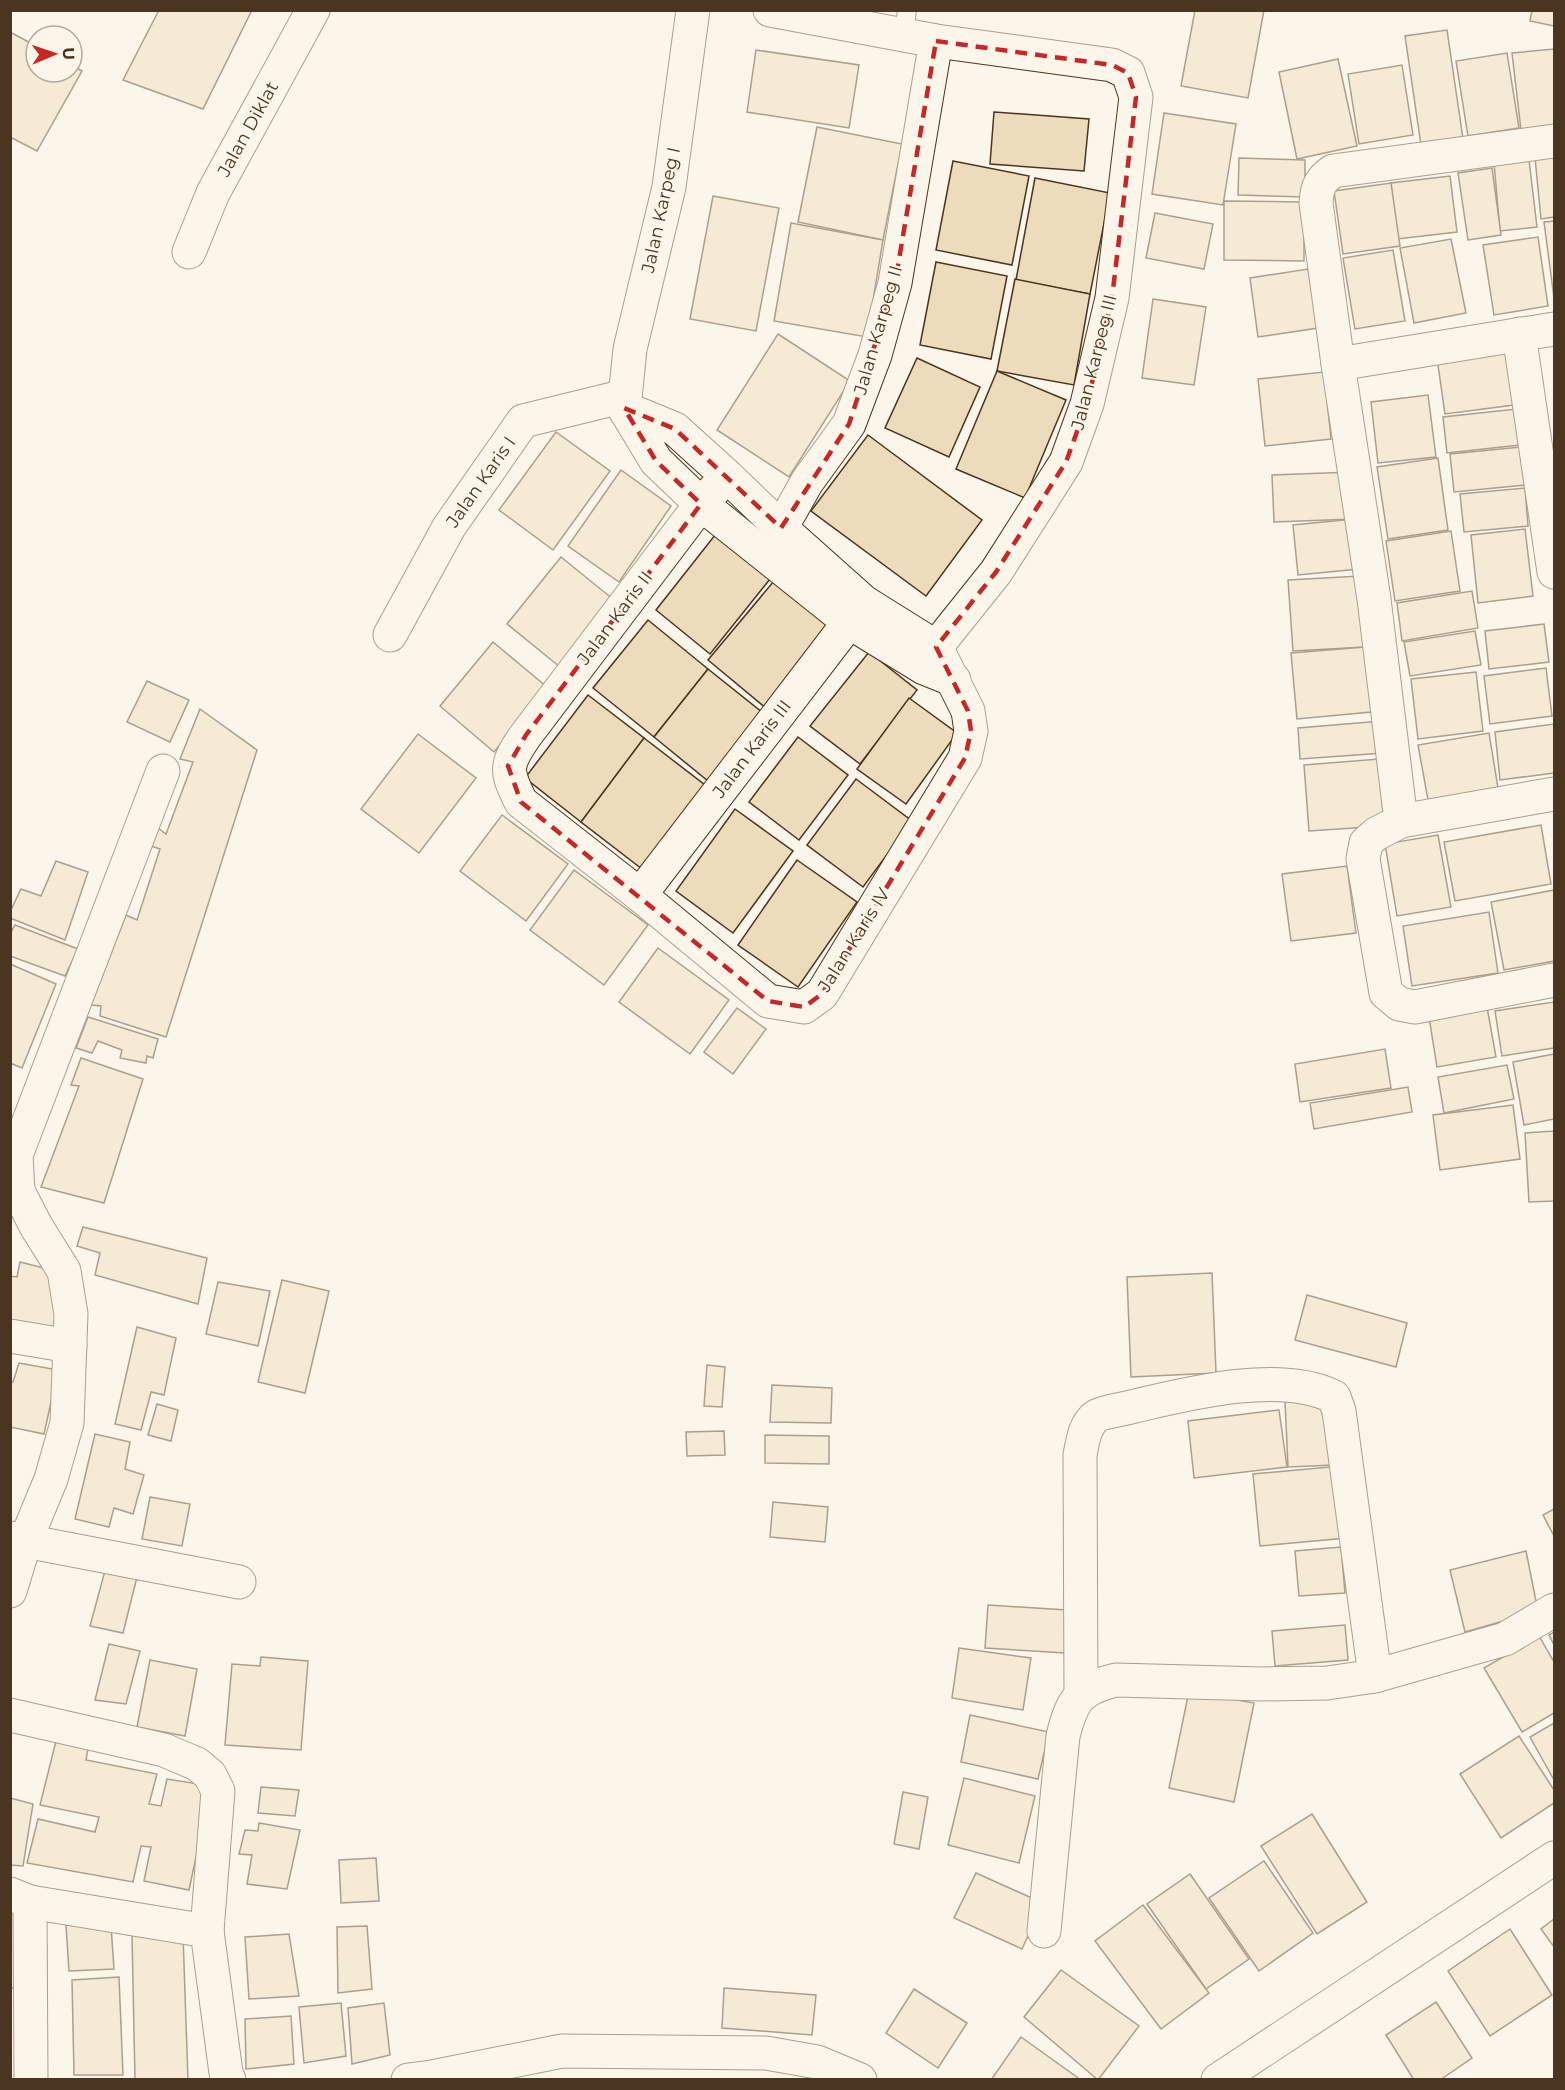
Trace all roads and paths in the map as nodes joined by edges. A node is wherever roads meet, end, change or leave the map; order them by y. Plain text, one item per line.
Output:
1 (313, 10) edge
2 (693, 10) edge
3 (770, 10) edge
4 (916, 29) edge
5 (1554, 141) edge
6 (189, 252) dead end
7 (1554, 329) edge
8 (1519, 334) junction
9 (1338, 364) junction
10 (624, 402) junction
11 (728, 476) junction
12 (701, 504) junction
13 (781, 528) junction
14 (1553, 537) edge
15 (1554, 572) edge
16 (857, 612) junction
17 (390, 635) dead end
18 (936, 646) junction
19 (954, 680) junction
20 (508, 766) joint
21 (163, 771) dead end
22 (1554, 794) edge
23 (1401, 821) junction
24 (640, 895) junction
25 (1554, 980) edge
26 (10, 1336) edge
27 (70, 1346) junction
28 (18, 1540) edge
29 (239, 1582) dead end
30 (10, 1591) edge
31 (1554, 1610) edge
32 (1375, 1676) junction
33 (1081, 1694) junction
34 (10, 1715) edge
35 (1554, 1858) edge
36 (20, 1898) edge
37 (207, 1931) junction
38 (1044, 1931) dead end
39 (24, 2065) edge
40 (229, 2079) edge
41 (408, 2079) edge
42 (860, 2079) edge
43 (1218, 2079) edge

1 - 6 street, Jalan Diklat
2 - 10 street, Jalan Karpeg I
3 - 4 street
4 - 13 street, Jalan Karpeg II
4 - 18 street, Jalan Karpeg III
5 - 9 street
7 - 8 street
8 - 9 street
8 - 14 street
9 - 23 street
10 - 11 street
10 - 12 street
10 - 17 street, Jalan Karis I
11 - 12 street, Jalan Karis II
11 - 13 street
12 - 16 street
12 - 20 street, Jalan Karis II
13 - 16 street
14 - 15 street
16 - 18 street
16 - 19 street
16 - 24 street, Jalan Karis III
18 - 19 street, Jalan Karis IV
19 - 24 street, Jalan Karis IV
20 - 24 street, Jalan Karis IV
21 - 27 street
22 - 23 street
23 - 25 street
26 - 27 street
27 - 28 street
28 - 29 street
28 - 30 street
31 - 32 street
32 - 33 street
32 - 33 street
33 - 38 street
34 - 37 street
35 - 43 street
36 - 37 street
36 - 39 street
37 - 40 street
41 - 42 street

